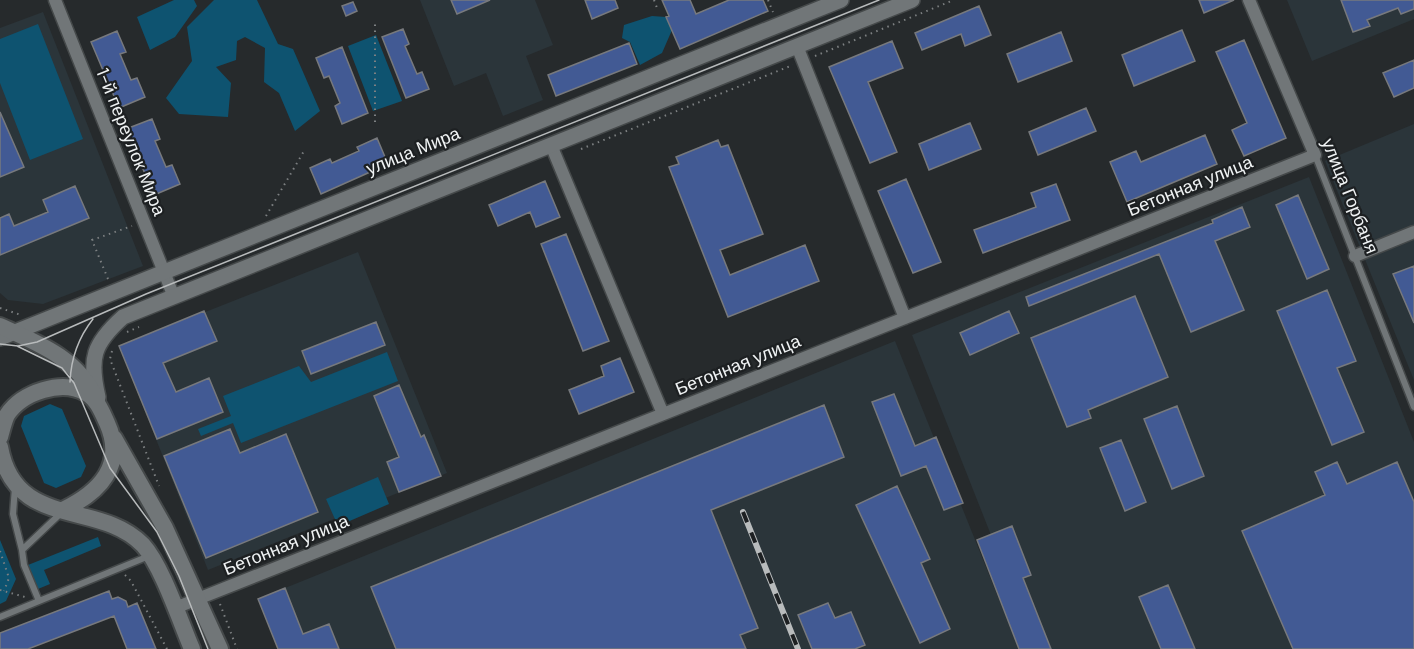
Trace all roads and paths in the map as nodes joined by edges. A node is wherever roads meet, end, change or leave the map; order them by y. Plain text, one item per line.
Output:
1 (55, 0) edge
2 (654, 0) edge
3 (768, 0) edge
4 (841, 0) edge
5 (912, 0) edge
6 (954, 0) edge
7 (1249, 0) edge
8 (657, 8) dead end
9 (775, 18) dead end
10 (375, 21) dead end
11 (797, 46) junction
12 (803, 61) junction
13 (375, 122) dead end
14 (304, 151) dead end
15 (554, 152) junction
16 (1315, 155) junction
17 (266, 217) dead end
18 (144, 223) junction
19 (1414, 232) edge
20 (1355, 256) junction
21 (164, 272) junction
22 (108, 279) dead end
23 (174, 297) junction
24 (905, 318) junction
25 (147, 322) dead end
26 (5, 332) edge
27 (126, 332) dead end
28 (113, 348) dead end
29 (100, 406) junction
30 (1414, 407) edge
31 (663, 414) junction
32 (113, 436) junction
33 (0, 437) edge
34 (1, 455) edge
35 (15, 483) junction
36 (159, 488) dead end
37 (63, 510) junction
38 (21, 550) junction
39 (0, 551) edge
40 (150, 555) junction
41 (119, 568) junction
42 (2, 590) edge
43 (216, 592) junction
44 (199, 599) junction
45 (39, 601) junction
46 (175, 608) junction
47 (0, 617) edge
48 (167, 649) edge
49 (192, 649) edge
50 (220, 649) edge
51 (237, 649) edge

1 - 18 street, 1-й переулок Мира
2 - 8 path
3 - 9 path
4 - 21 street, улица Мира
5 - 11 street
6 - 12 path
7 - 16 street, улица Горбаня
10 - 13 path
11 - 12 street
11 - 15 street
12 - 15 path
12 - 24 street
14 - 17 path
15 - 23 street
15 - 31 street
16 - 20 lane, улица Горбаня
16 - 24 street, Бетонная улица
18 - 21 street, 1-й переулок Мира
18 - 22 path
19 - 20 street
20 - 30 lane, улица Горбаня
21 - 23 street, 1-й переулок Мира
21 - 26 street, улица Мира
23 - 29 street
24 - 31 street, Бетонная улица
25 - 27 path
26 - 29 main road
28 - 36 path
29 - 32 main road
29 - 33 main road
31 - 43 street, Бетонная улица
32 - 37 main road
32 - 44 main road
34 - 35 main road
35 - 37 main road
35 - 38 lane
37 - 38 lane
37 - 40 main road
38 - 45 lane
39 - 42 path
40 - 41 lane
40 - 46 main road
41 - 45 lane
41 - 48 path
42 - 45 path
43 - 44 street, Бетонная улица
43 - 51 path
44 - 46 street, Бетонная улица
44 - 50 main road
45 - 47 lane
46 - 49 main road

